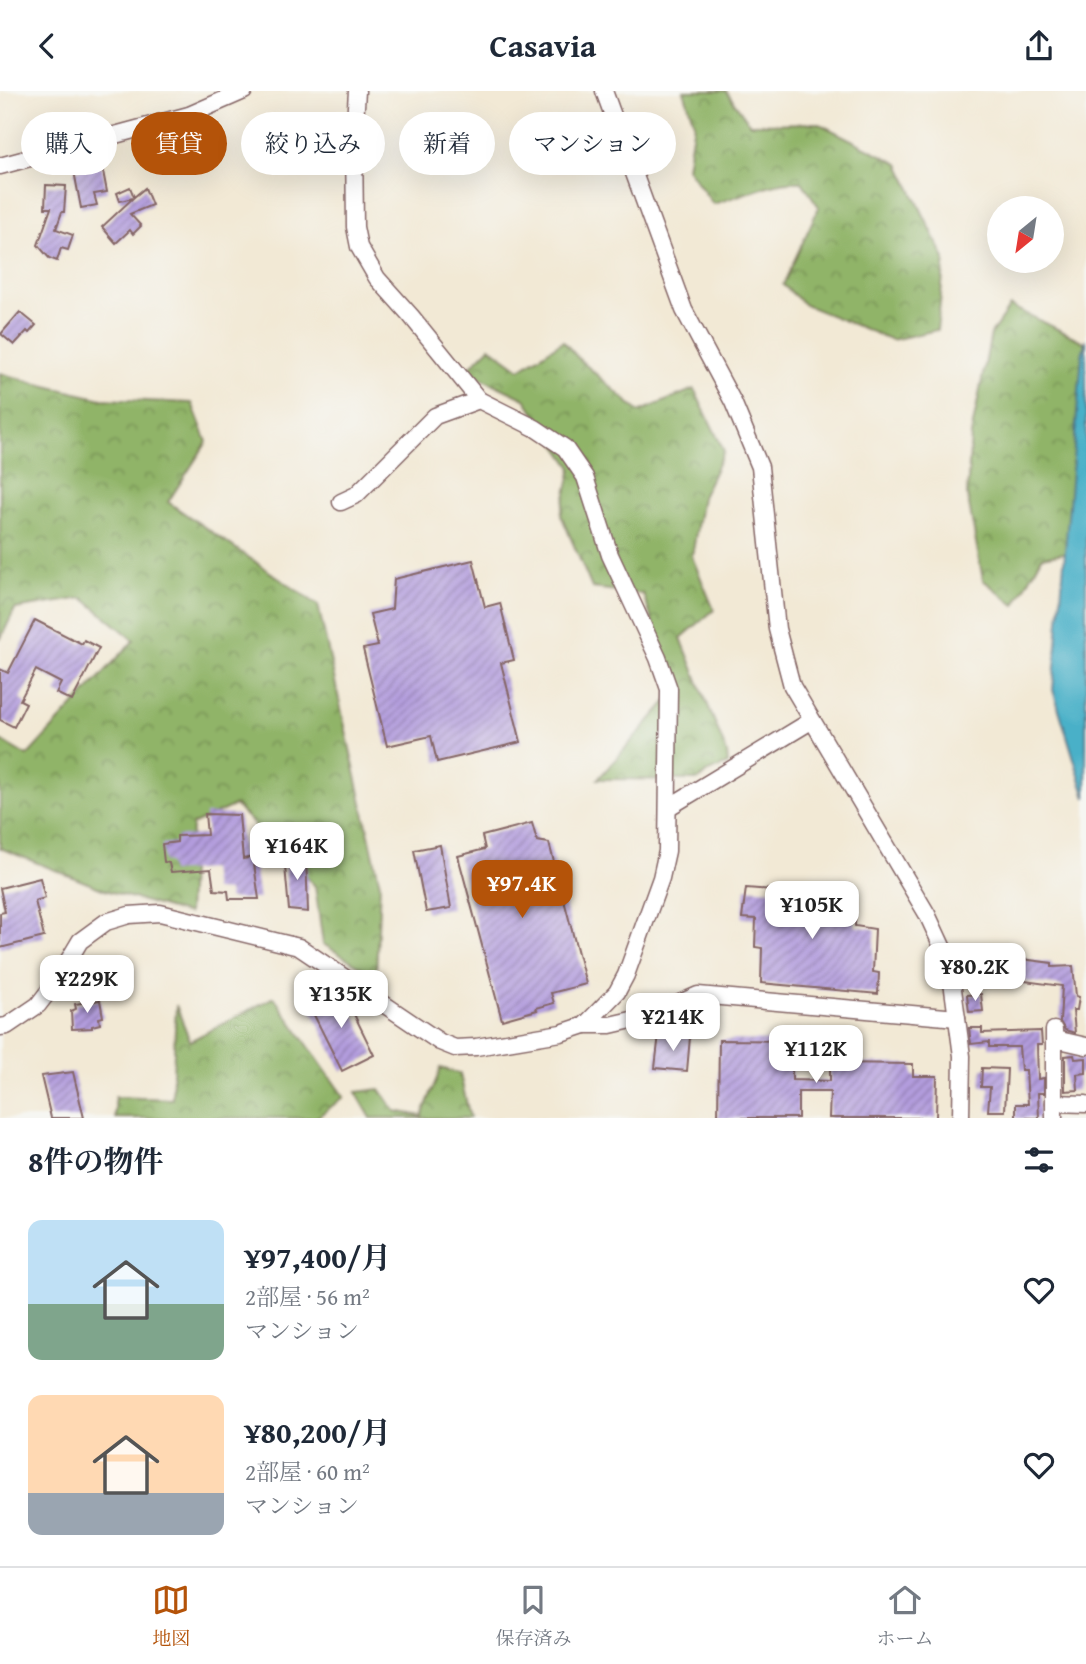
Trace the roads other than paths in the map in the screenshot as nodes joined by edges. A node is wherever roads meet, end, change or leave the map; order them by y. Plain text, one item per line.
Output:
1 (244, 91) edge
2 (357, 91) edge
3 (604, 91) edge
4 (0, 166) edge
5 (479, 400) junction
6 (341, 502) dead end
7 (811, 721) junction
8 (669, 807) junction
9 (957, 1018) junction
10 (585, 1025) junction
11 (0, 1027) edge
12 (1086, 1047) edge
13 (1086, 1104) edge
14 (1054, 1111) edge
15 (961, 1118) edge

1 - 4 street
2 - 5 street
3 - 7 street
5 - 6 street
5 - 8 street
7 - 8 street
7 - 9 street
8 - 10 street
9 - 10 street
9 - 15 street
10 - 11 street
12 - 14 street
13 - 14 street

